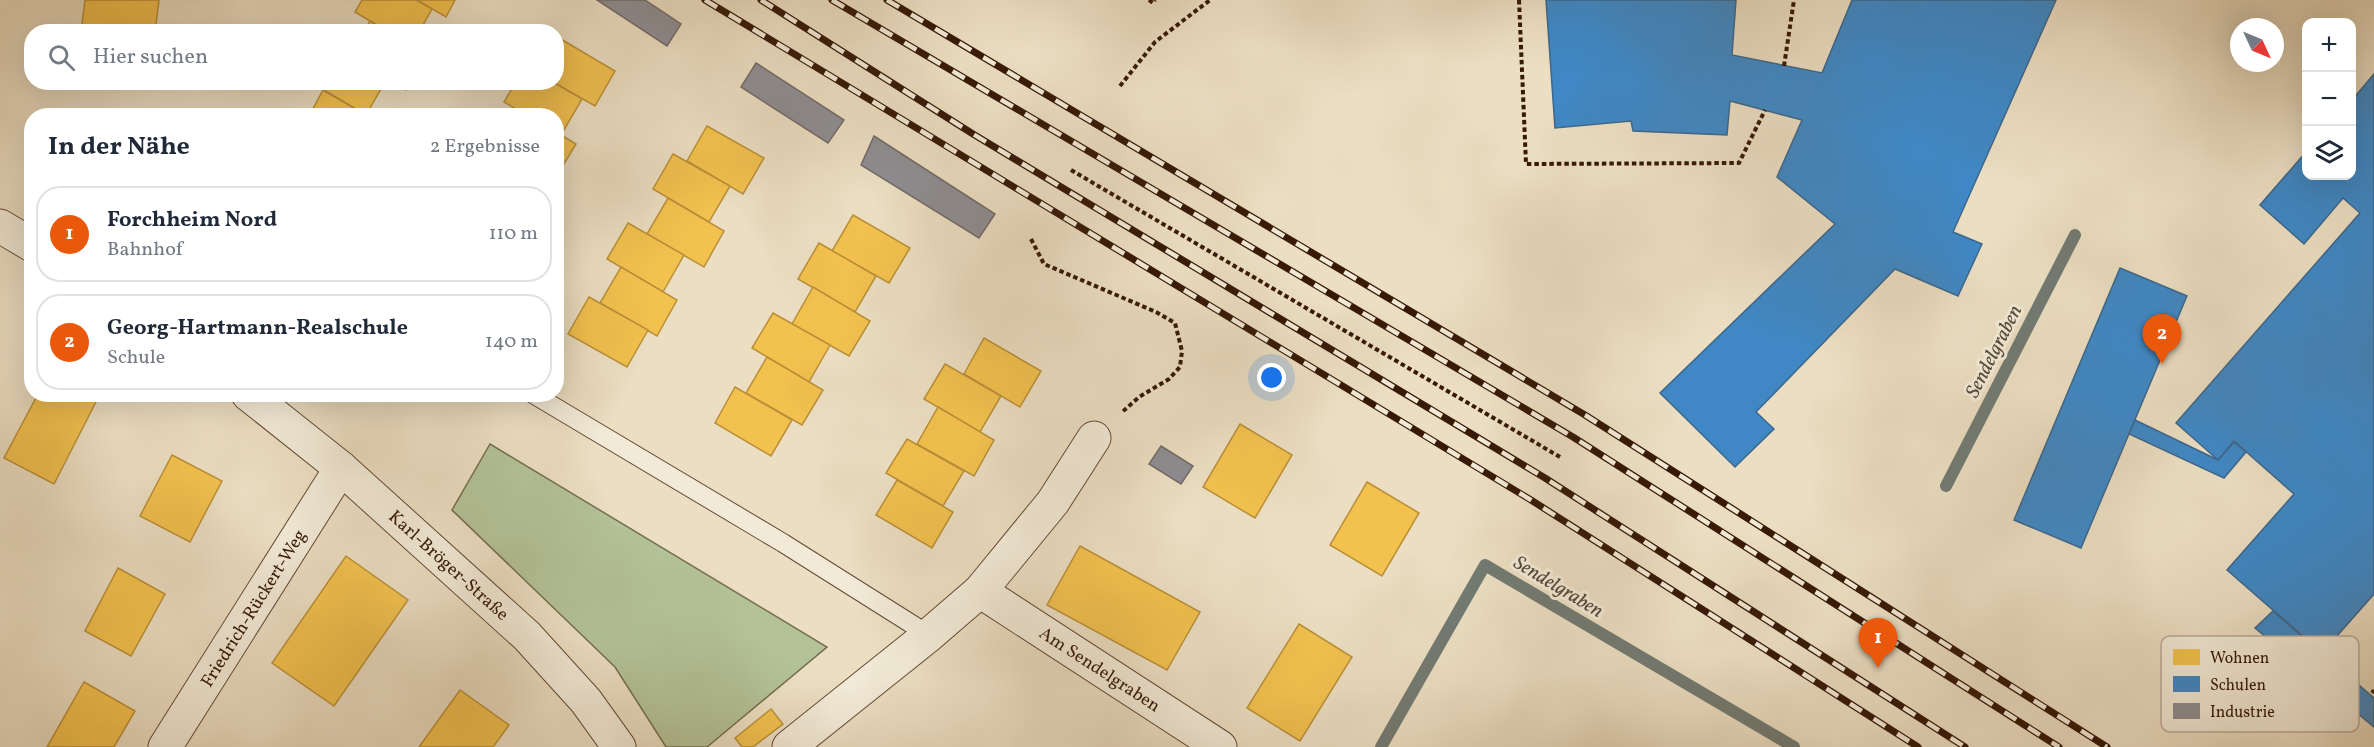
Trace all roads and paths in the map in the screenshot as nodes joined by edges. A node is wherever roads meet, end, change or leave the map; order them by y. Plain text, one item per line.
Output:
1 (1210, 0) edge
2 (1519, 0) edge
3 (1794, 0) edge
4 (1784, 66) dead end
5 (1120, 86) dead end
6 (1765, 111) dead end
7 (1071, 170) dead end
8 (0, 226) edge
9 (1031, 239) dead end
10 (24, 240) edge
11 (263, 402) edge
12 (545, 402) edge
13 (1094, 438) joint
14 (1560, 457) dead end
15 (341, 468) junction
16 (980, 591) junction
17 (929, 635) junction
18 (165, 747) edge
19 (619, 747) edge
20 (789, 747) edge
21 (1220, 747) edge

1 - 5 path
2 - 6 path
3 - 4 path
7 - 14 path
8 - 10 street
9 - 13 path
11 - 15 street, Karl-Bröger-Straße
12 - 17 lane
13 - 16 street
15 - 18 street, Friedrich-Rückert-Weg
15 - 19 street, Karl-Bröger-Straße
16 - 17 street
16 - 21 street, Am Sendelgraben
17 - 20 street

